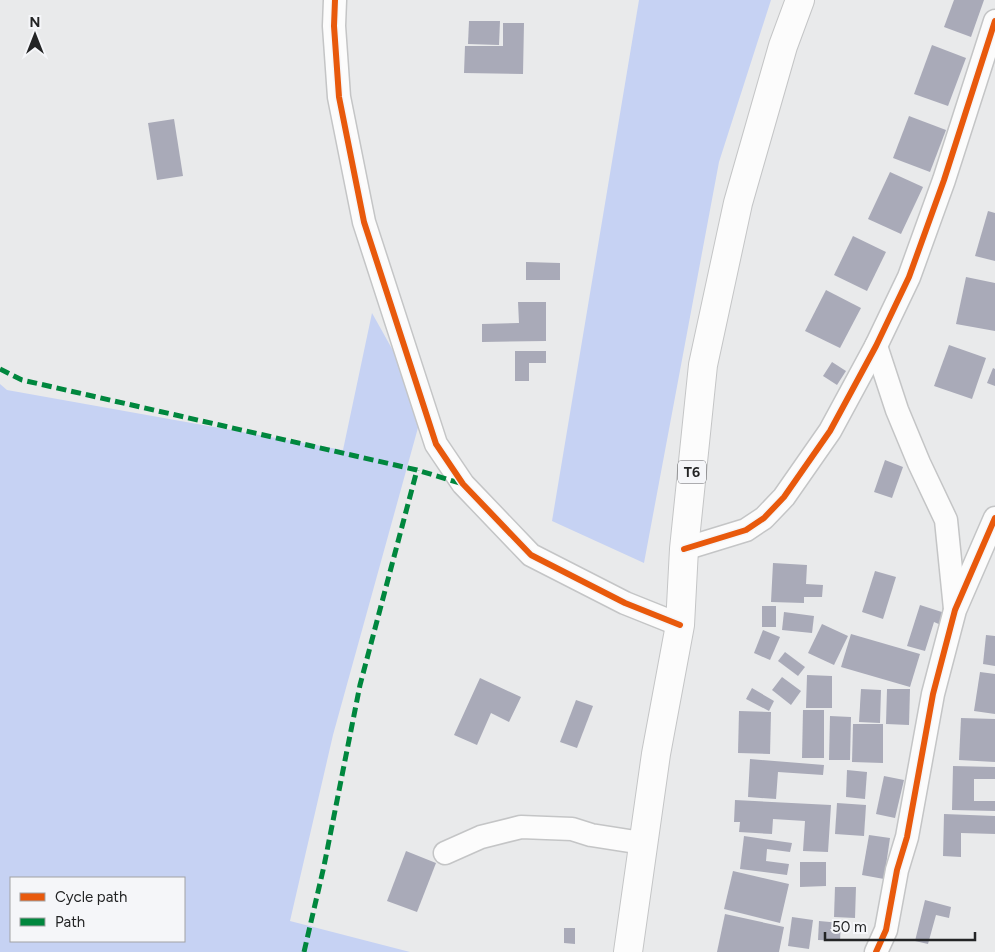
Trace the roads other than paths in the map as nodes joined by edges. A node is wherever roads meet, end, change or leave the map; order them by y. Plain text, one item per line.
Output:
1 (335, 0) edge
2 (800, 0) edge
3 (995, 21) edge
4 (876, 346) junction
5 (995, 518) edge
6 (684, 549) junction
7 (955, 610) junction
8 (680, 625) junction
9 (642, 843) junction
10 (445, 853) dead end
11 (628, 952) edge
12 (876, 952) edge

1 - 8 street
2 - 6 highway, T6
3 - 4 street
4 - 6 street
4 - 7 street
5 - 7 street
6 - 8 highway, T6
7 - 12 street
8 - 9 highway, T6
9 - 10 street
9 - 11 highway, T6

